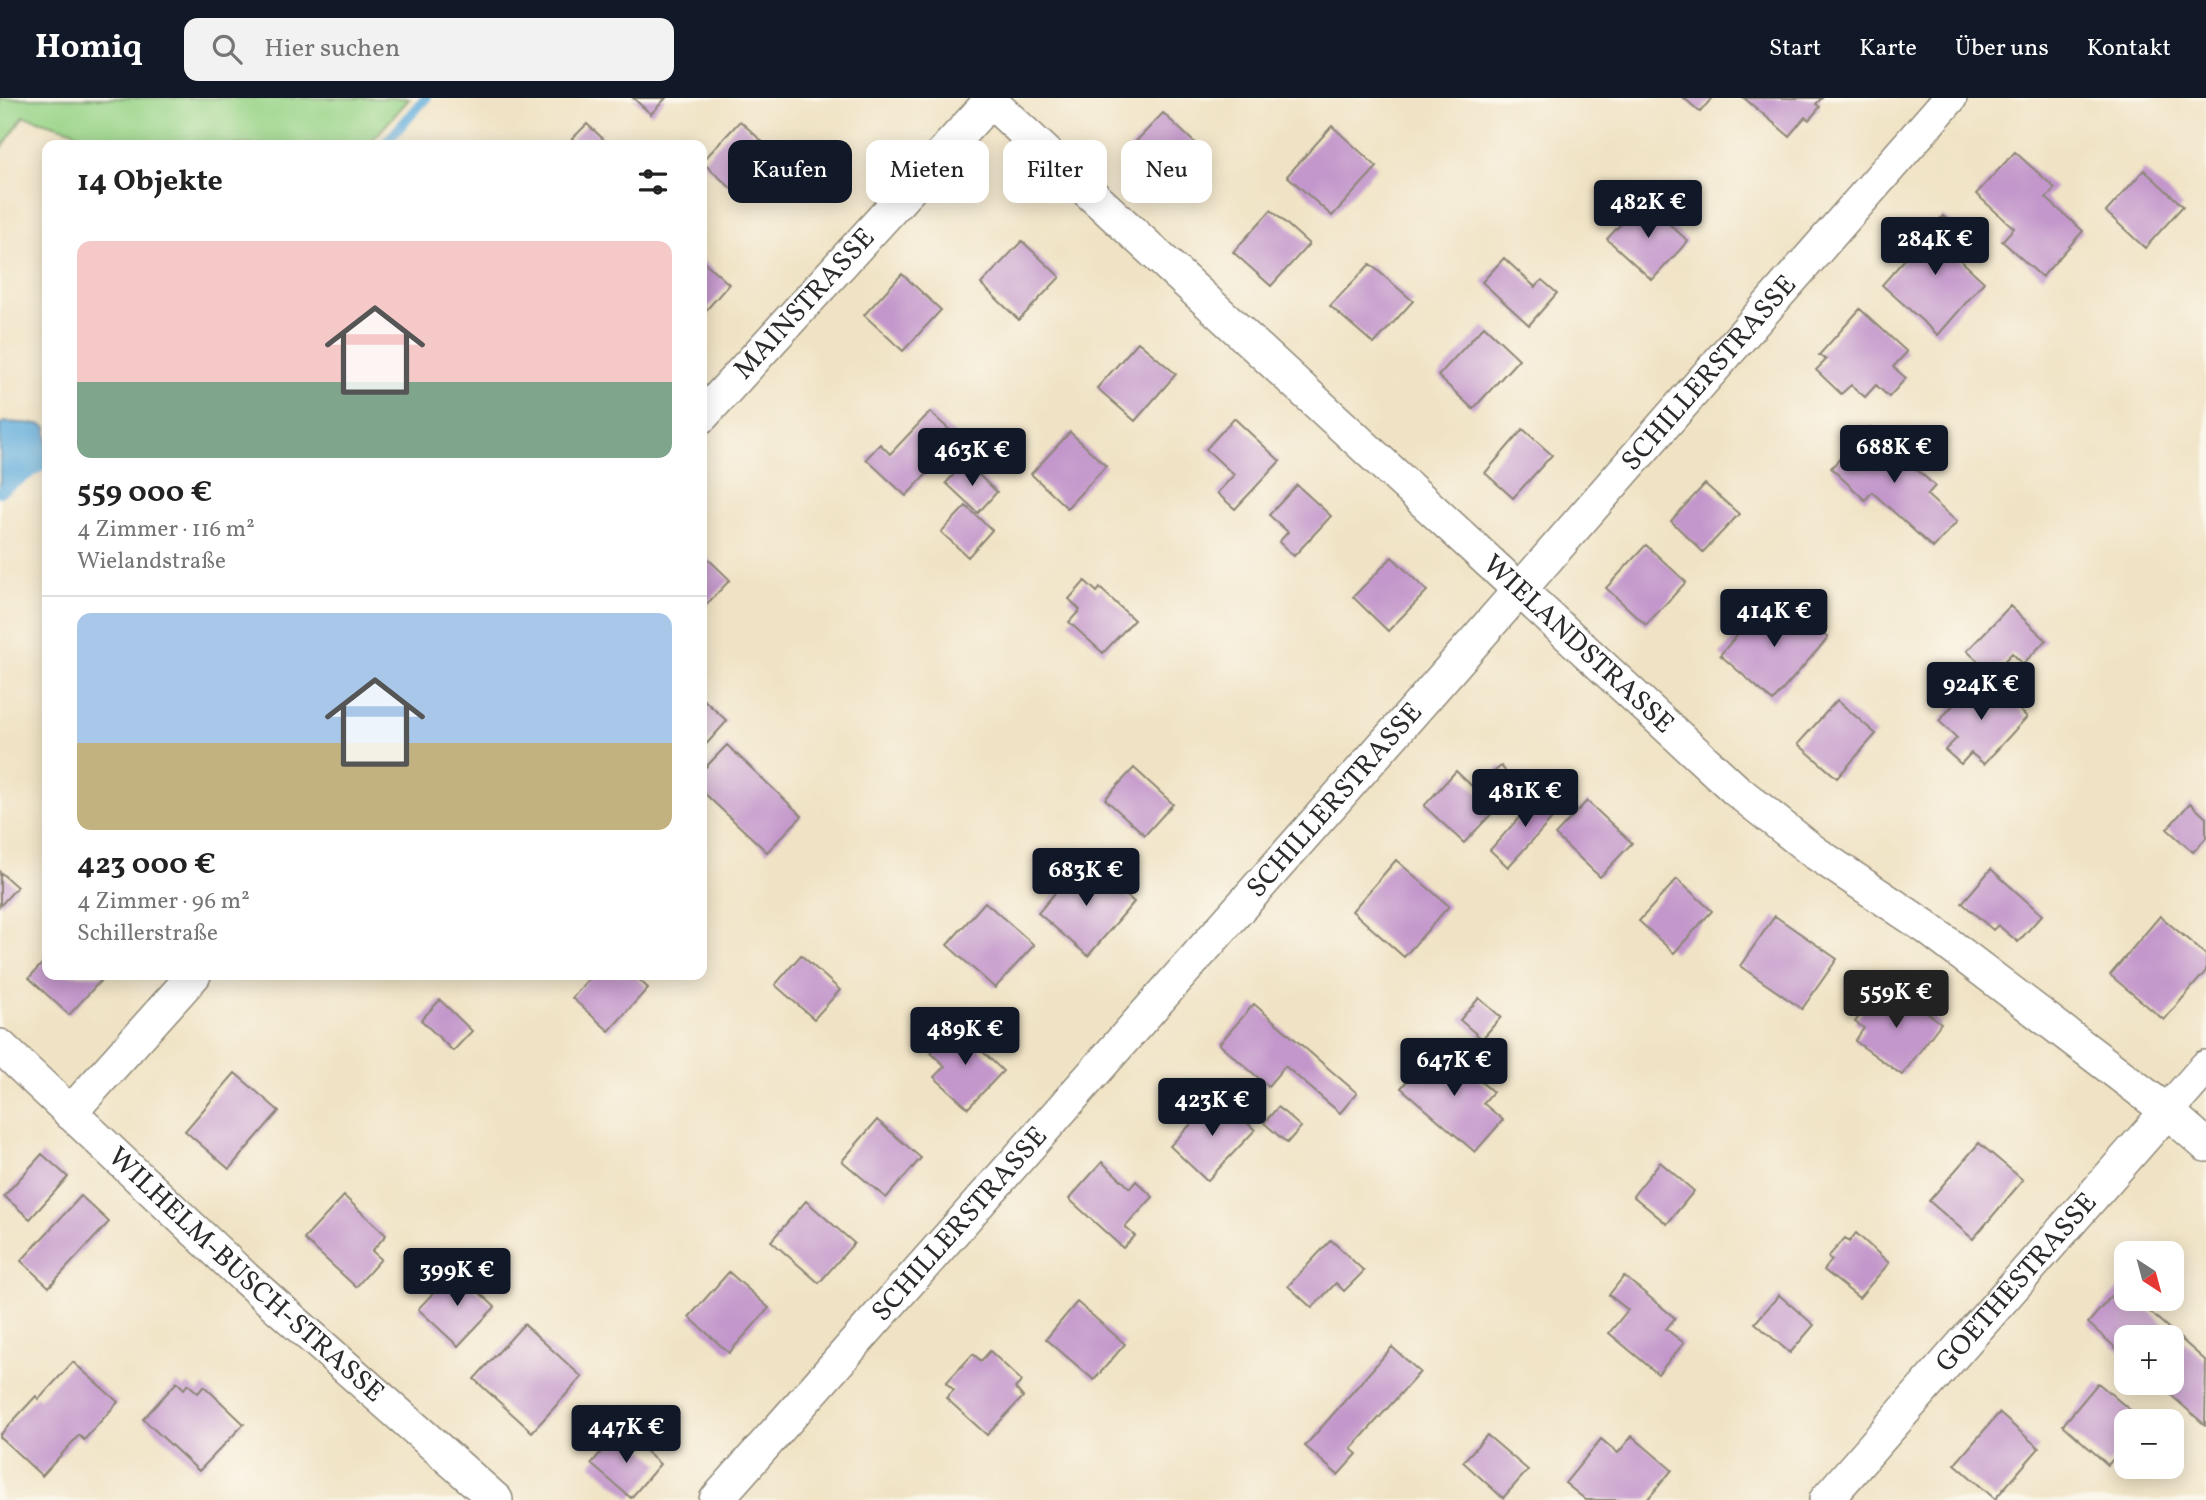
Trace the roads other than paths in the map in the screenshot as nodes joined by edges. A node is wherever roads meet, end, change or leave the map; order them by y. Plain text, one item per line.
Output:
1 (1950, 98) edge
2 (990, 99) edge
3 (707, 410) edge
4 (1519, 591) junction
5 (189, 980) edge
6 (0, 1046) edge
7 (2206, 1067) edge
8 (2167, 1111) junction
9 (70, 1112) junction
10 (2206, 1145) edge
11 (496, 1500) edge
12 (716, 1500) edge
13 (1826, 1500) edge

1 - 4 street, SCHILLERSTRASSE
2 - 3 street, MAINSTRASSE
2 - 4 street, WIELANDSTRASSE
4 - 8 street, WIELANDSTRASSE
4 - 12 street, SCHILLERSTRASSE
5 - 9 street
6 - 9 street, WILHELM-BUSCH-STRASSE
7 - 8 street, GOETHESTRASSE
8 - 10 street, WIELANDSTRASSE
8 - 13 street, GOETHESTRASSE
9 - 11 street, WILHELM-BUSCH-STRASSE

